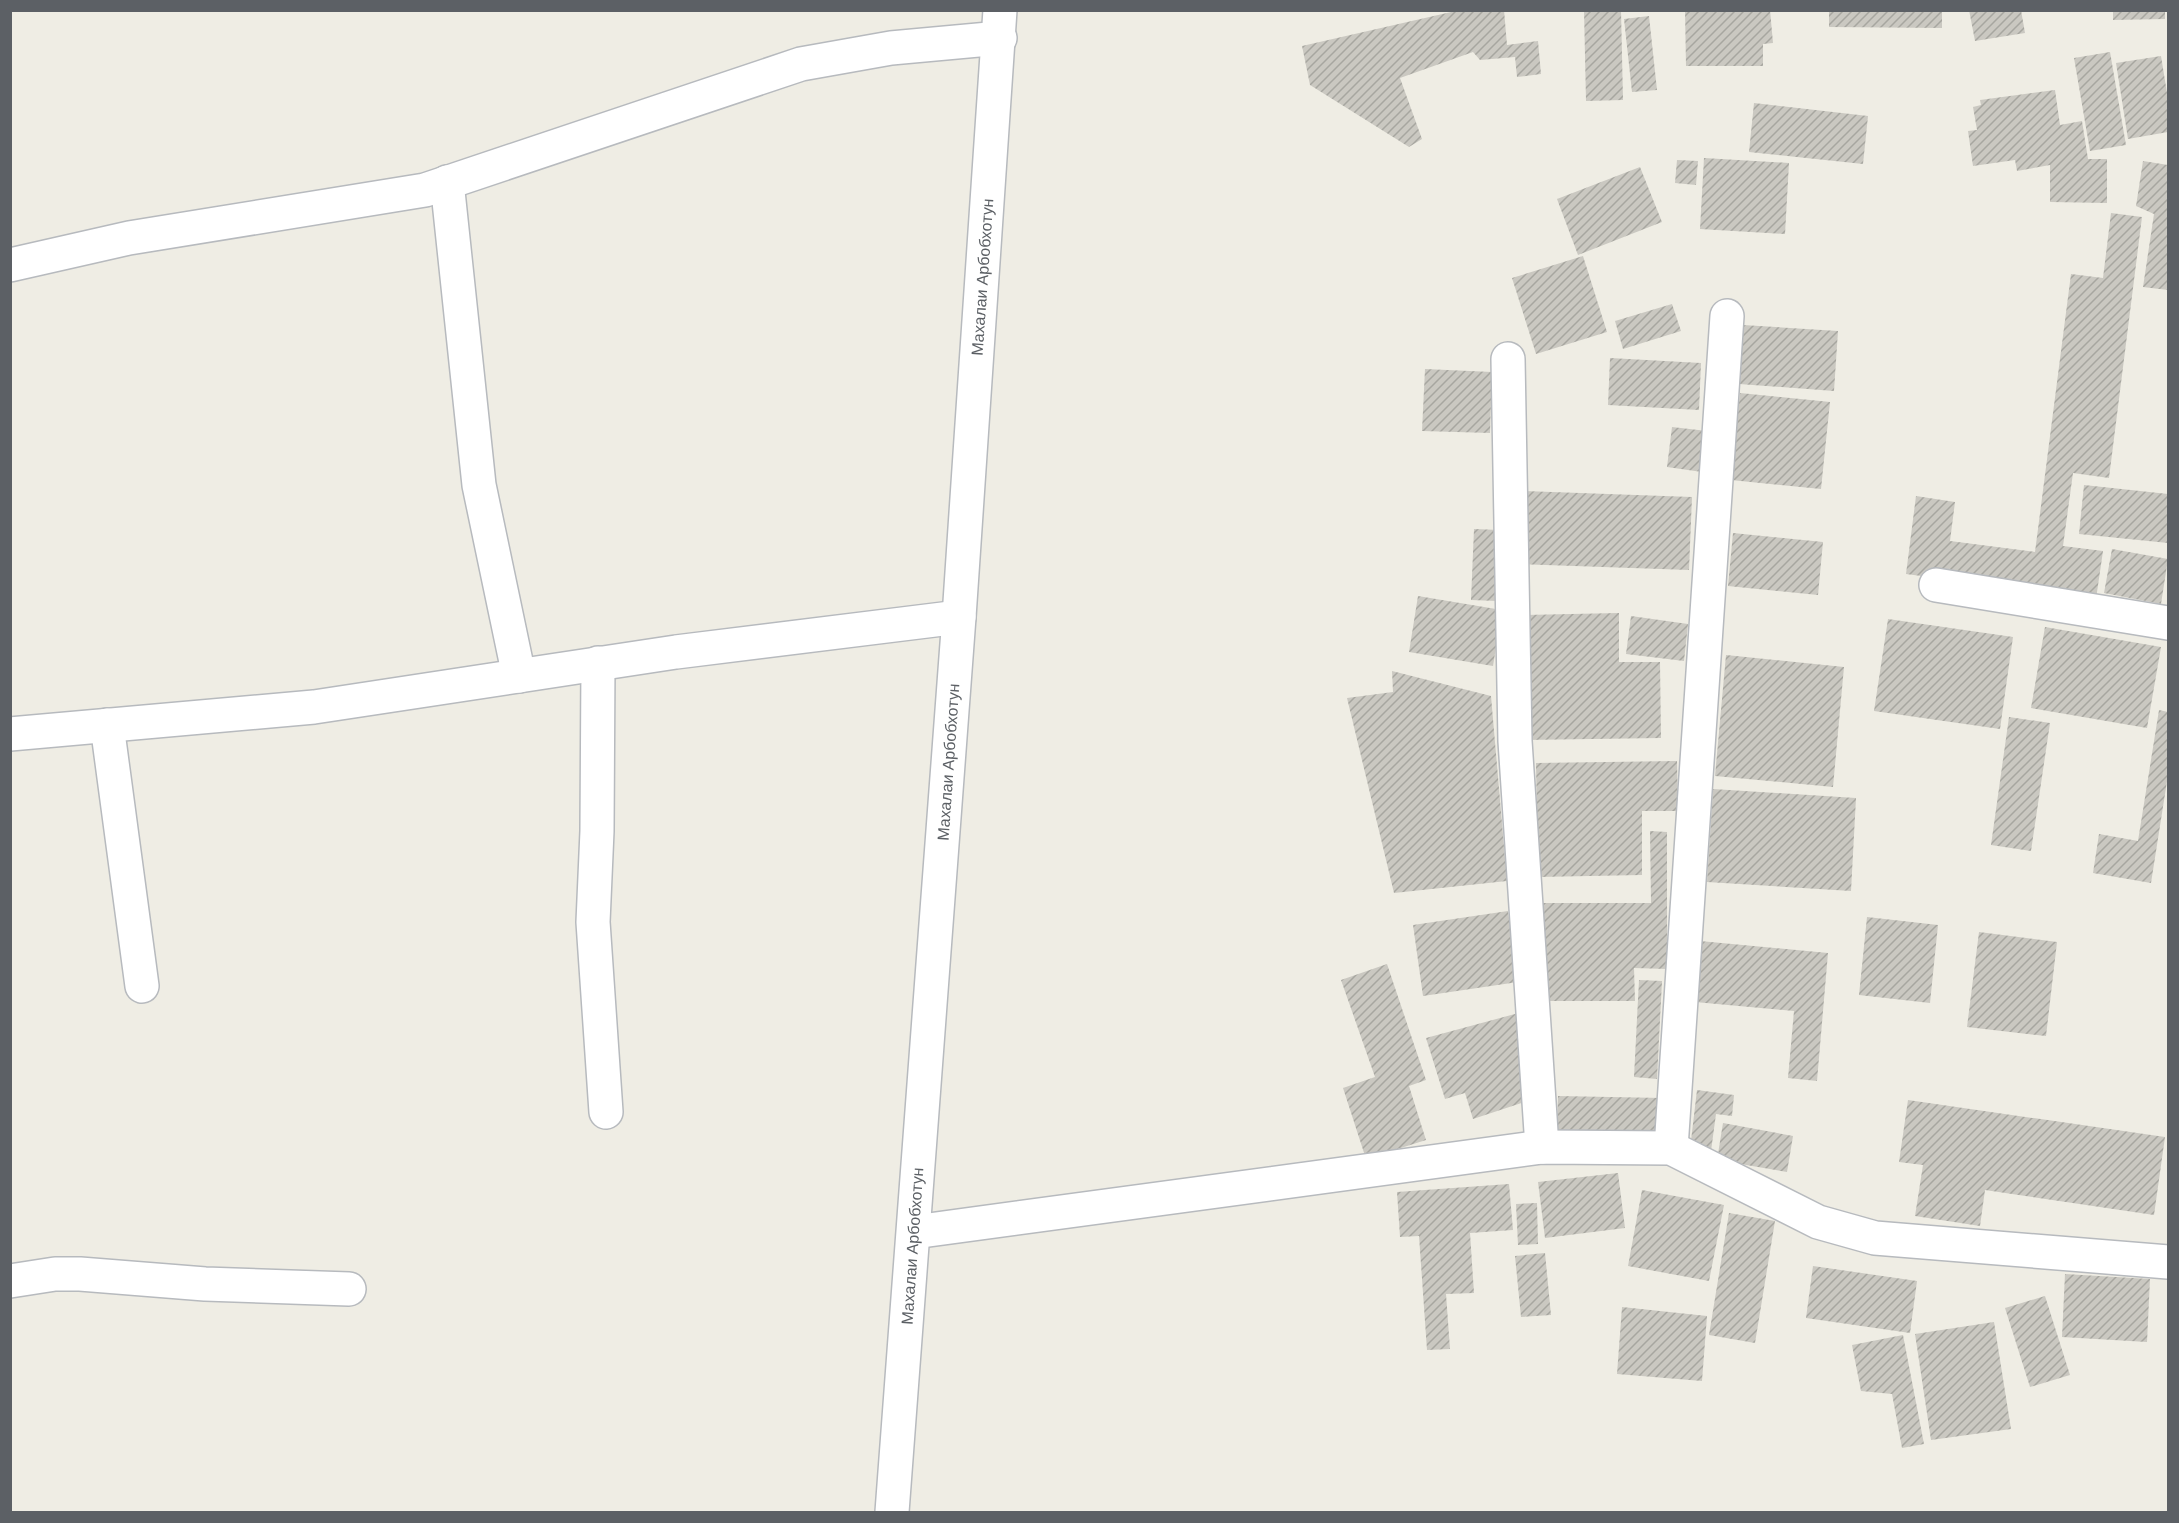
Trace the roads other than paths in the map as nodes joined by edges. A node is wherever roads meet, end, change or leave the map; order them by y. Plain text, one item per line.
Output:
1 (1004, 18) edge
2 (447, 182) junction
3 (10, 265) edge
4 (1727, 316) dead end
5 (1508, 359) dead end
6 (1936, 585) dead end
7 (959, 617) junction
8 (2169, 623) edge
9 (598, 663) junction
10 (519, 676) junction
11 (107, 725) junction
12 (10, 734) edge
13 (142, 986) dead end
14 (606, 1112) dead end
15 (1542, 1147) junction
16 (1671, 1148) junction
17 (914, 1232) junction
18 (2169, 1262) edge
19 (10, 1281) edge
20 (350, 1289) dead end
21 (892, 1512) edge

1 - 2 street
1 - 7 street, Махалаи Арбобхотун
2 - 3 street
2 - 10 street
4 - 16 street
5 - 15 street
6 - 8 street
7 - 9 street
7 - 17 street, Махалаи Арбобхотун
9 - 10 street
9 - 14 street
10 - 11 street
11 - 12 street
11 - 13 street
15 - 16 street
15 - 17 street
16 - 18 street
17 - 21 street, Махалаи Арбобхотун
19 - 20 street

